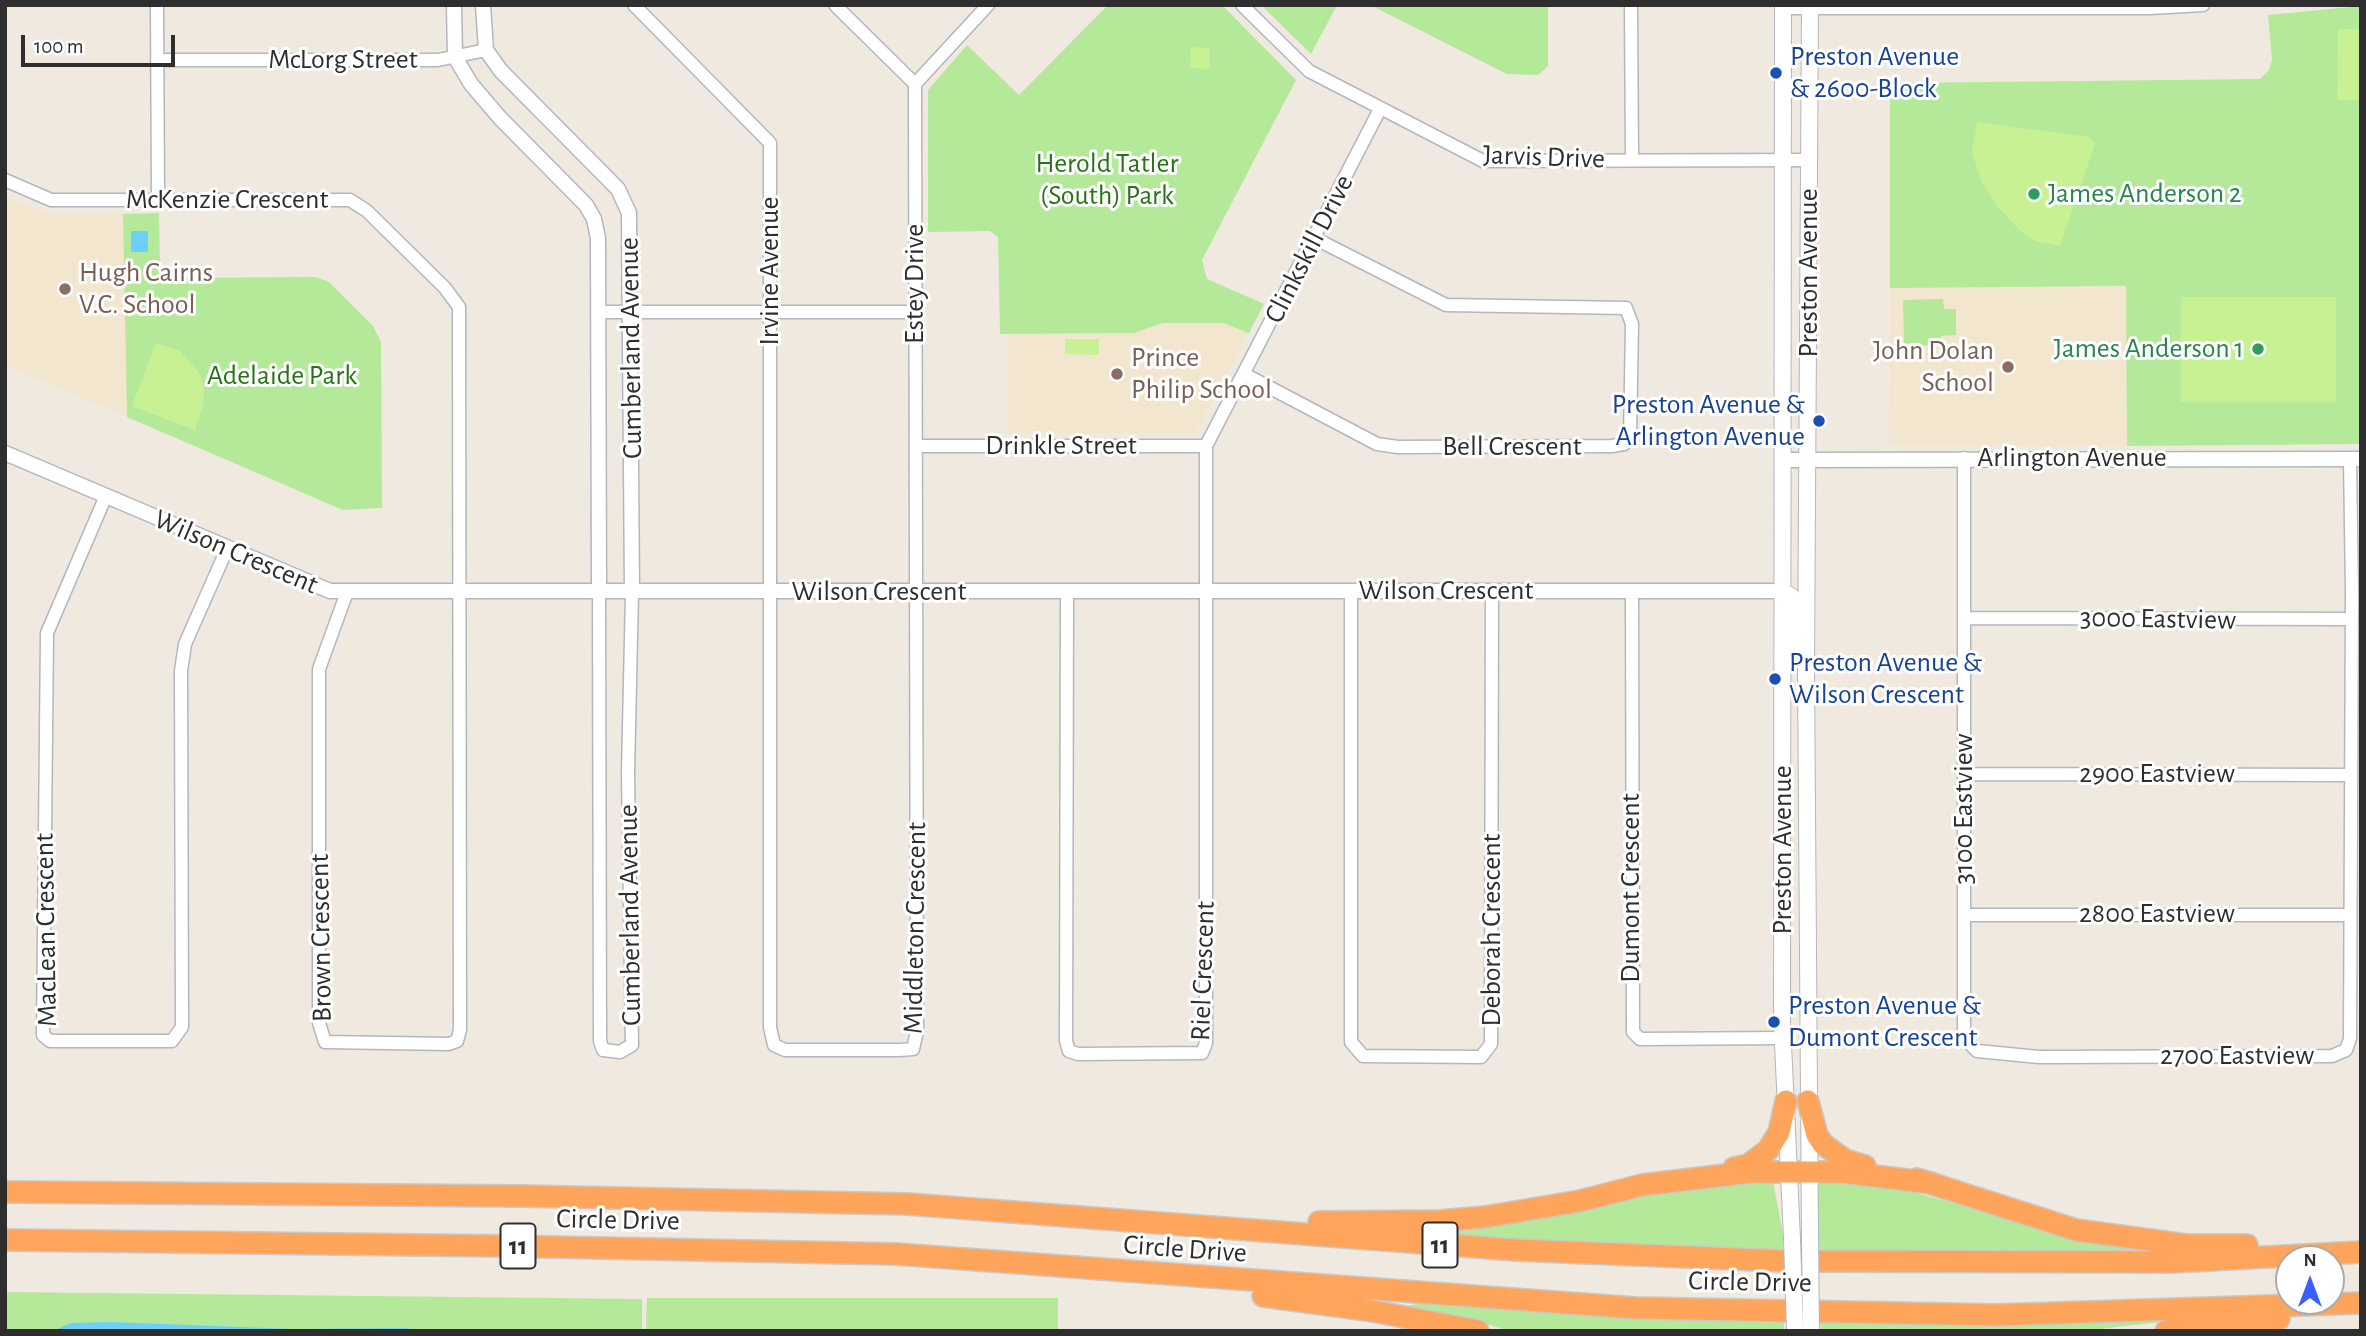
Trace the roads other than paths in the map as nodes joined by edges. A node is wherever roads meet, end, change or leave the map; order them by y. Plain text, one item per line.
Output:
1 (157, 5) edge
2 (454, 5) edge
3 (483, 5) edge
4 (634, 5) edge
5 (835, 5) edge
6 (988, 5) edge
7 (1242, 5) edge
8 (1631, 5) edge
9 (2203, 5) edge
10 (1783, 7) edge
11 (1810, 7) edge
12 (1959, 7) edge
13 (486, 50) junction
14 (455, 57) junction
15 (158, 60) junction
16 (915, 84) junction
17 (1380, 109) junction
18 (1632, 159) junction
19 (1783, 160) junction
20 (1810, 160) junction
21 (5, 180) edge
22 (158, 200) junction
23 (1314, 239) junction
24 (632, 311) junction
25 (770, 311) junction
26 (598, 312) junction
27 (915, 312) junction
28 (1244, 374) junction
29 (916, 446) junction
30 (1206, 446) junction
31 (5, 453) edge
32 (1964, 458) junction
33 (2355, 459) edge
34 (1783, 460) junction
35 (1807, 460) junction
36 (105, 498) junction
37 (227, 549) junction
38 (1809, 572) junction
39 (599, 591) junction
40 (1206, 591) junction
41 (1632, 591) junction
42 (1782, 591) junction
43 (347, 592) junction
44 (460, 592) junction
45 (632, 592) junction
46 (770, 592) junction
47 (916, 592) junction
48 (1066, 592) junction
49 (1351, 592) junction
50 (1492, 592) junction
51 (1965, 618) junction
52 (2352, 620) junction
53 (1806, 667) junction
54 (1964, 774) junction
55 (2350, 775) junction
56 (2356, 836) edge
57 (1964, 915) junction
58 (2349, 915) junction
59 (1783, 984) junction
60 (1784, 1038) junction
61 (1808, 1038) junction
62 (2039, 1057) joint
63 (1786, 1101) junction
64 (1808, 1101) junction
65 (1800, 1172) junction
66 (1706, 1175) junction
67 (1931, 1183) junction
68 (5, 1192) edge
69 (1006, 1212) junction
70 (12, 1240) edge
71 (2361, 1243) edge
72 (2361, 1252) edge
73 (1012, 1264) junction
74 (2361, 1303) edge
75 (2361, 1312) edge
76 (1478, 1331) edge
77 (1795, 1331) edge
78 (1811, 1331) edge
79 (2166, 1331) edge

1 - 15 street
2 - 14 street
3 - 13 street
4 - 25 street, Irvine Avenue
5 - 16 street
6 - 16 street
7 - 17 street, Jarvis Drive
8 - 18 street
9 - 12 street
10 - 11 street
10 - 19 main road, Preston Avenue
11 - 12 street
11 - 20 main road, Preston Avenue
13 - 14 street, McLorg Street
13 - 24 street, Cumberland Avenue
14 - 15 street, McLorg Street
14 - 26 street, Cumberland Avenue
15 - 22 street
16 - 27 street, Estey Drive
17 - 18 street, Jarvis Drive
17 - 23 street, Clinkskill Drive
18 - 19 street, Jarvis Drive
19 - 20 street, Jarvis Drive
19 - 34 main road, Preston Avenue
20 - 35 main road, Preston Avenue
21 - 22 street, McKenzie Crescent
22 - 44 street, McKenzie Crescent
23 - 28 street, Clinkskill Drive
23 - 28 street, Bell Crescent
24 - 25 street
24 - 26 street
24 - 45 street, Cumberland Avenue
25 - 27 street
25 - 46 street, Irvine Avenue
26 - 39 street, Cumberland Avenue
27 - 29 street, Estey Drive
28 - 30 street, Clinkskill Drive
29 - 30 street, Drinkle Street
29 - 47 street, Estey Drive
30 - 40 street, Clinkskill Drive
31 - 36 street, Wilson Crescent
32 - 33 street, Arlington Avenue
32 - 35 street, Arlington Avenue
32 - 51 street, 3100 Eastview
33 - 52 street, 2700 Eastview
34 - 35 street, Arlington Avenue
34 - 42 main road, Preston Avenue
35 - 38 main road, Preston Avenue
36 - 37 street, Wilson Crescent
36 - 37 street, MacLean Crescent
37 - 43 street, Wilson Crescent
38 - 42 main road
38 - 53 main road, Preston Avenue
39 - 44 street, Wilson Crescent
39 - 45 street, Wilson Crescent
39 - 45 street, Cumberland Avenue
40 - 48 street, Wilson Crescent
40 - 48 street, Riel Crescent
40 - 49 street, Wilson Crescent
41 - 42 street, Wilson Crescent
41 - 50 street, Wilson Crescent
41 - 60 street, Dumont Crescent
42 - 53 main road, Preston Avenue
42 - 59 main road, Preston Avenue
43 - 44 street, Wilson Crescent
43 - 44 street, Brown Crescent
45 - 46 street, Wilson Crescent
46 - 47 street, Wilson Crescent
46 - 47 street, Middleton Crescent
47 - 48 street, Wilson Crescent
49 - 50 street, Wilson Crescent
49 - 50 street, Deborah Crescent
51 - 52 street, 3000 Eastview
51 - 54 street, 3100 Eastview
52 - 55 street, 2700 Eastview
53 - 61 main road, Preston Avenue
54 - 55 street, 2900 Eastview
54 - 57 street, 3100 Eastview
55 - 56 street, 2700 Eastview
56 - 58 street, 2700 Eastview
57 - 58 street, 2800 Eastview
57 - 62 street, 3100 Eastview
58 - 62 street, 2700 Eastview
59 - 60 main road, Preston Avenue
59 - 61 main road, Preston Avenue
60 - 63 main road, Preston Avenue
61 - 64 main road, Preston Avenue
63 - 65 main road, Preston Avenue
63 - 66 highway
64 - 65 main road, Preston Avenue
64 - 67 highway
65 - 66 highway
65 - 67 highway
65 - 77 main road, Preston Avenue, bridge
65 - 78 main road, Preston Avenue, bridge
66 - 69 highway
67 - 71 highway
68 - 69 highway, Circle Drive / 11
69 - 72 highway, Circle Drive / 11
70 - 73 highway, Circle Drive / 11
73 - 74 highway, Circle Drive / 11
73 - 76 highway
75 - 79 highway

